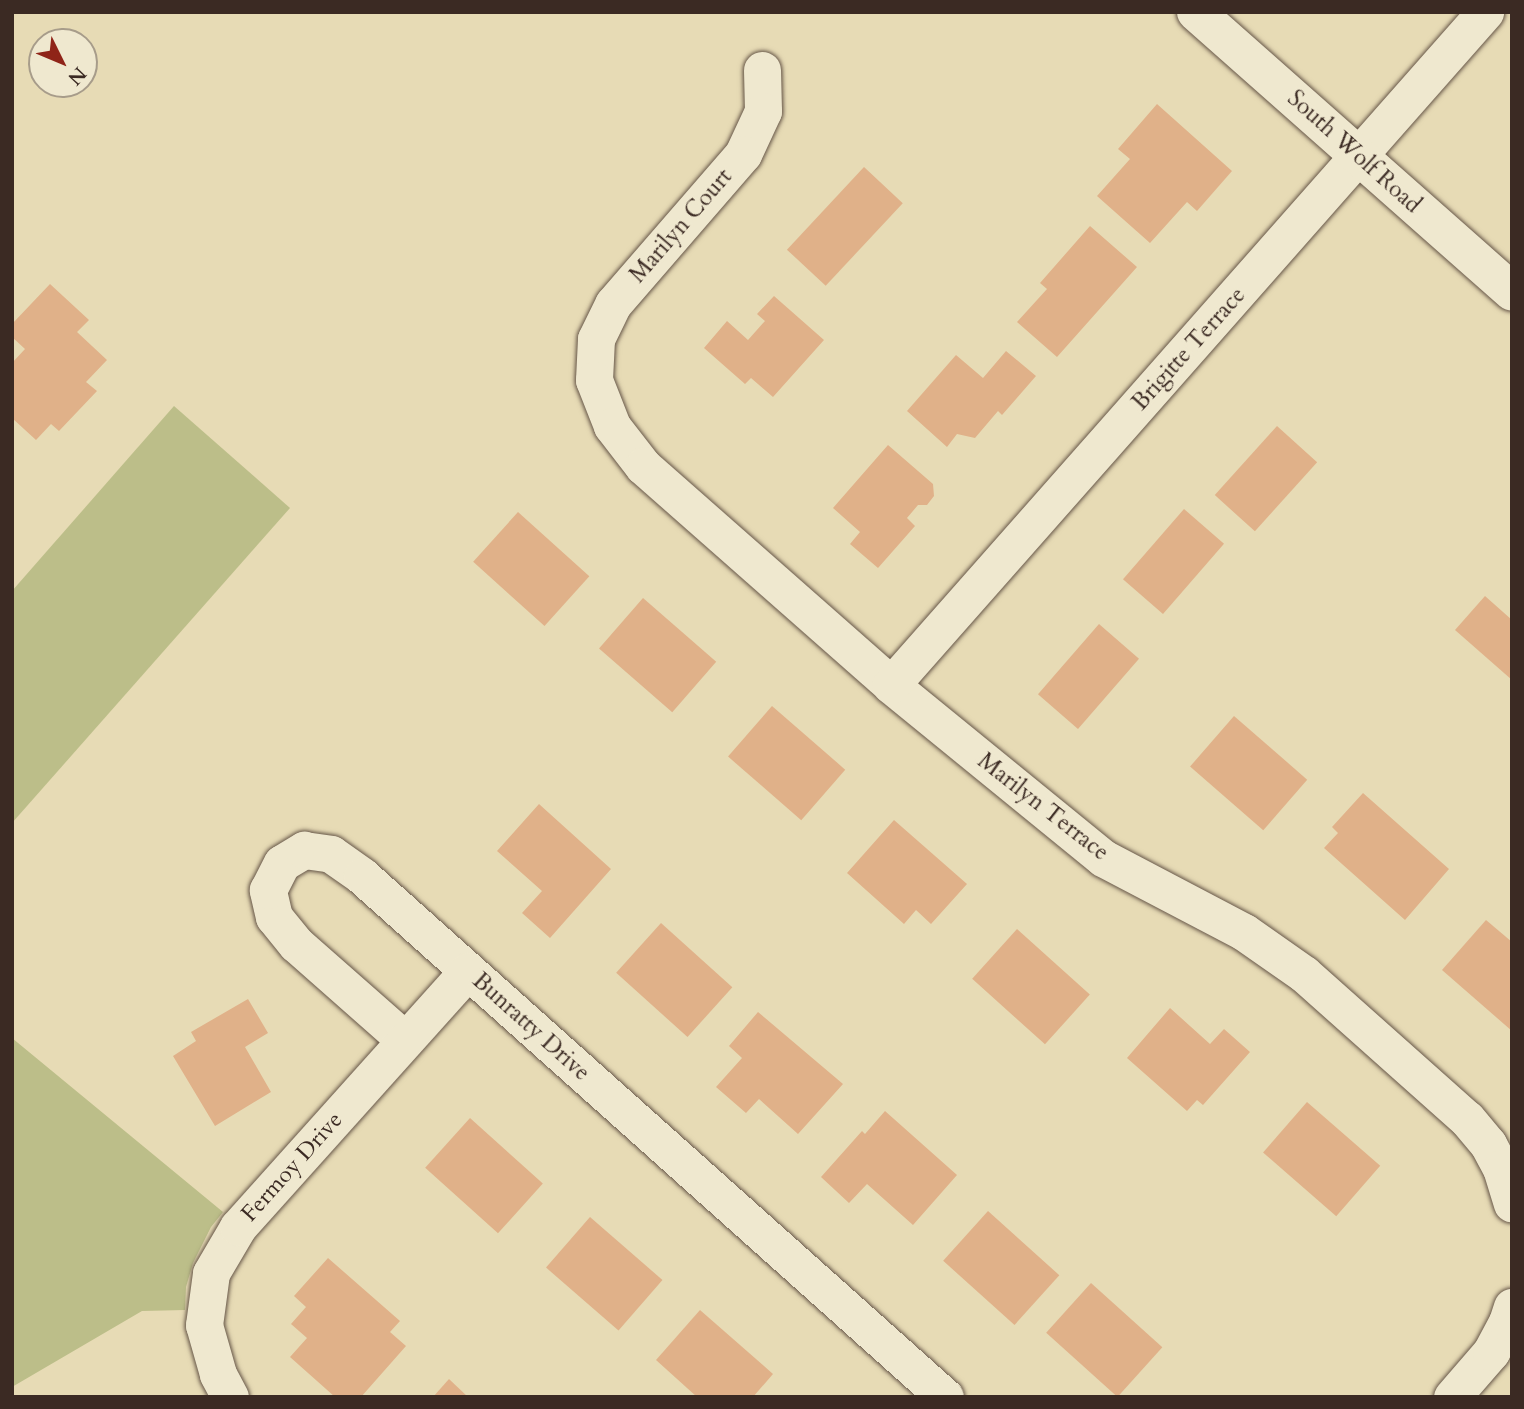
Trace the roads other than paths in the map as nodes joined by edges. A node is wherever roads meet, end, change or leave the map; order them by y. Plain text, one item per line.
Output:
1 (1196, 12) edge
2 (1485, 12) edge
3 (762, 70) dead end
4 (1359, 156) junction
5 (1512, 292) edge
6 (594, 380) joint
7 (891, 685) junction
8 (468, 971) junction
9 (404, 1040) junction
10 (1512, 1203) edge
11 (1512, 1307) edge
12 (230, 1397) edge
13 (945, 1397) edge
14 (1452, 1397) edge

1 - 4 main road, South Wolf Road
2 - 4 street, Brigitte Terrace
3 - 6 street, Marilyn Court
4 - 5 main road, South Wolf Road
4 - 7 street, Brigitte Terrace
6 - 7 street, Marilyn Terrace
7 - 10 street, Marilyn Terrace
8 - 9 street, Fermoy Drive
8 - 9 street, Bunratty Drive
8 - 13 street, Bunratty Drive
9 - 12 street, Fermoy Drive
11 - 14 street

